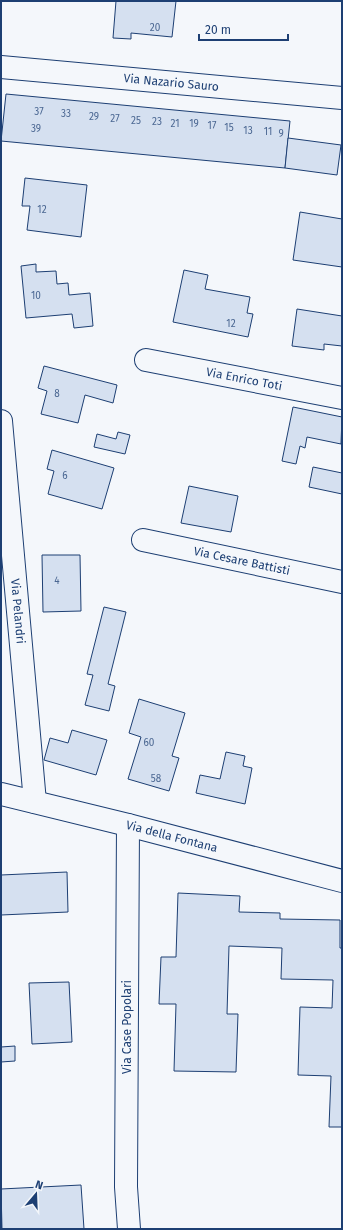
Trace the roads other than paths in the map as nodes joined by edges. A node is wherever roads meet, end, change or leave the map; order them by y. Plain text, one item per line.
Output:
1 (1, 67) edge
2 (342, 98) edge
3 (146, 360) dead end
4 (342, 398) edge
5 (1, 421) edge
6 (5, 510) edge
7 (143, 540) dead end
8 (342, 582) edge
9 (1, 794) edge
10 (35, 802) junction
11 (128, 825) junction
12 (342, 881) edge
13 (129, 1229) edge

1 - 2 street, Via Nazario Sauro
3 - 4 street, Via Enrico Toti
5 - 6 street, Via Pelandri
6 - 10 street, Via Pelandri
7 - 8 street, Via Cesare Battisti
9 - 10 street, Via della Fontana
10 - 11 street, Via della Fontana
11 - 12 street, Via della Fontana
11 - 13 street, Via Case Popolari

